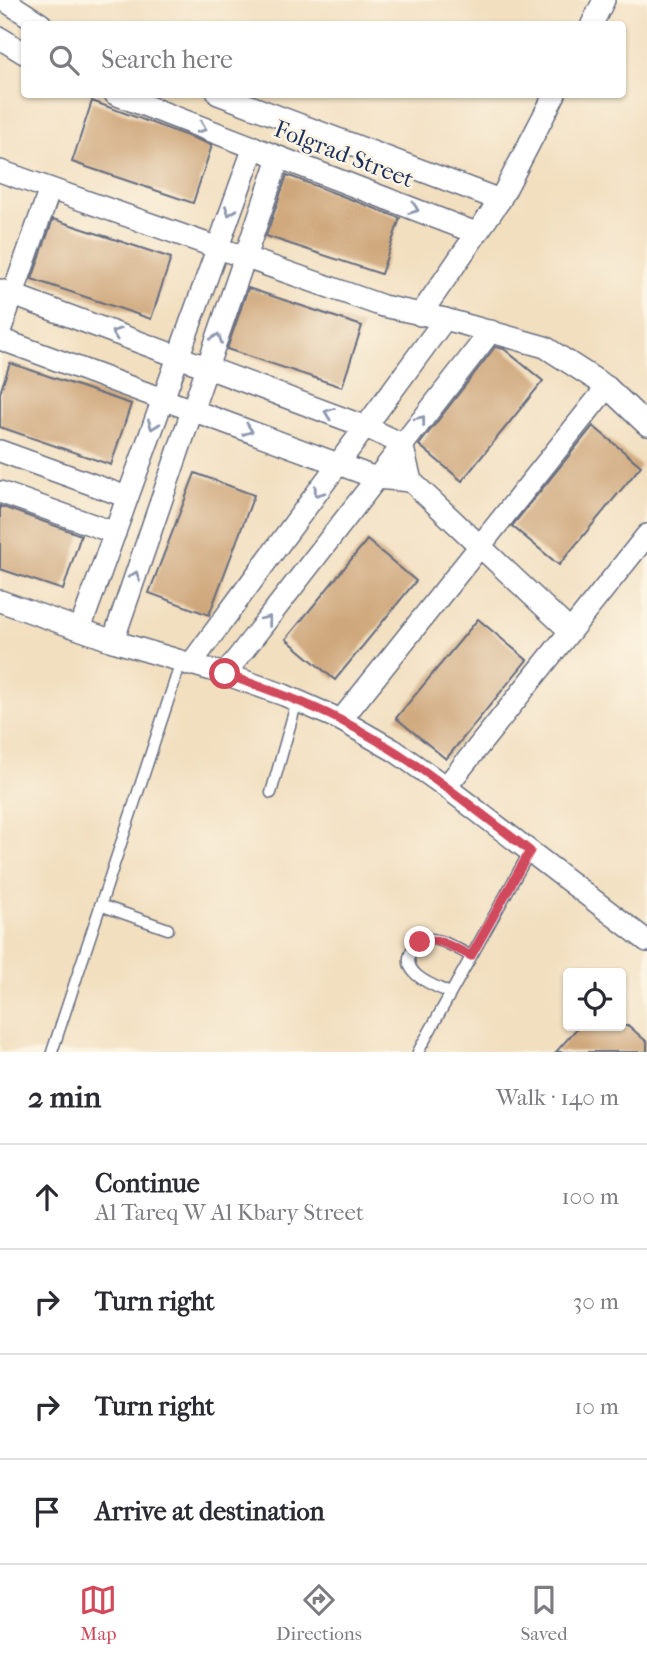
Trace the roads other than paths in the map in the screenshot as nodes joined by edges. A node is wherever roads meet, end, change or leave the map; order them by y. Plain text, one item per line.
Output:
1 (4, 0) edge
2 (604, 0) edge
3 (36, 21) edge
4 (594, 21) edge
5 (0, 38) edge
6 (21, 51) edge
7 (125, 98) edge
8 (229, 98) edge
9 (553, 98) edge
10 (254, 147) junction
11 (279, 158) junction
12 (0, 171) edge
13 (50, 189) junction
14 (500, 200) junction
15 (476, 233) junction
16 (218, 247) junction
17 (245, 257) junction
18 (6, 293) edge
19 (419, 315) junction
20 (446, 319) junction
21 (0, 331) edge
22 (491, 331) junction
23 (0, 339) edge
24 (178, 356) junction
25 (207, 368) junction
26 (607, 387) junction
27 (163, 398) junction
28 (192, 409) junction
29 (647, 425) edge
30 (366, 427) junction
31 (402, 444) junction
32 (0, 450) edge
33 (339, 463) junction
34 (376, 478) junction
35 (411, 481) junction
36 (0, 492) edge
37 (127, 497) junction
38 (114, 533) junction
39 (647, 534) edge
40 (480, 548) junction
41 (0, 601) edge
42 (80, 629) junction
43 (570, 631) junction
44 (113, 641) junction
45 (186, 663) junction
46 (225, 674) junction
47 (298, 701) junction
48 (341, 720) junction
49 (446, 787) junction
50 (271, 793) dead end
51 (530, 851) junction
52 (100, 905) junction
53 (168, 929) dead end
54 (647, 941) edge
55 (471, 956) junction
56 (450, 993) junction
57 (52, 1052) edge
58 (418, 1052) edge

1 - 3 street
2 - 4 street
5 - 6 street
7 -> 10 street, Folgrad Street
8 - 14 street, Folgrad Street
9 - 14 street
10 - 11 street, Folgrad Street
10 -> 16 street
11 -> 15 street, Folgrad Street
11 - 17 street
12 - 13 street
13 - 16 street
13 - 18 street
14 - 15 street
15 - 19 street
16 - 17 street
16 - 24 street
17 - 19 street
25 -> 17 street
18 - 21 street
24 -> 18 street
19 - 20 street
20 - 22 street
20 - 30 street
22 - 26 street
31 -> 22 street
23 - 27 street
24 - 25 street
24 - 27 street
25 - 28 street
30 -> 25 street
26 - 29 street
26 - 40 street
27 - 28 street
27 -> 37 street
28 -> 33 street
44 -> 28 street
30 - 31 street
30 - 33 street
31 - 34 street
31 - 35 street
32 - 37 street
33 - 34 street
33 -> 45 street
34 - 35 street
46 -> 34 street
35 - 40 street
36 - 38 street
37 - 38 street
38 - 42 street
39 - 43 street
40 - 43 street
40 - 48 street
41 - 42 street
42 - 44 street
43 - 49 street
44 - 45 street
45 - 46 street
45 - 52 lane
46 - 47 street
47 - 48 street
47 - 50 lane
48 - 49 street
49 - 51 street
51 - 54 street
51 - 55 lane
52 - 53 lane
52 - 57 lane
55 - 56 lane
55 - 56 lane
56 - 58 lane

